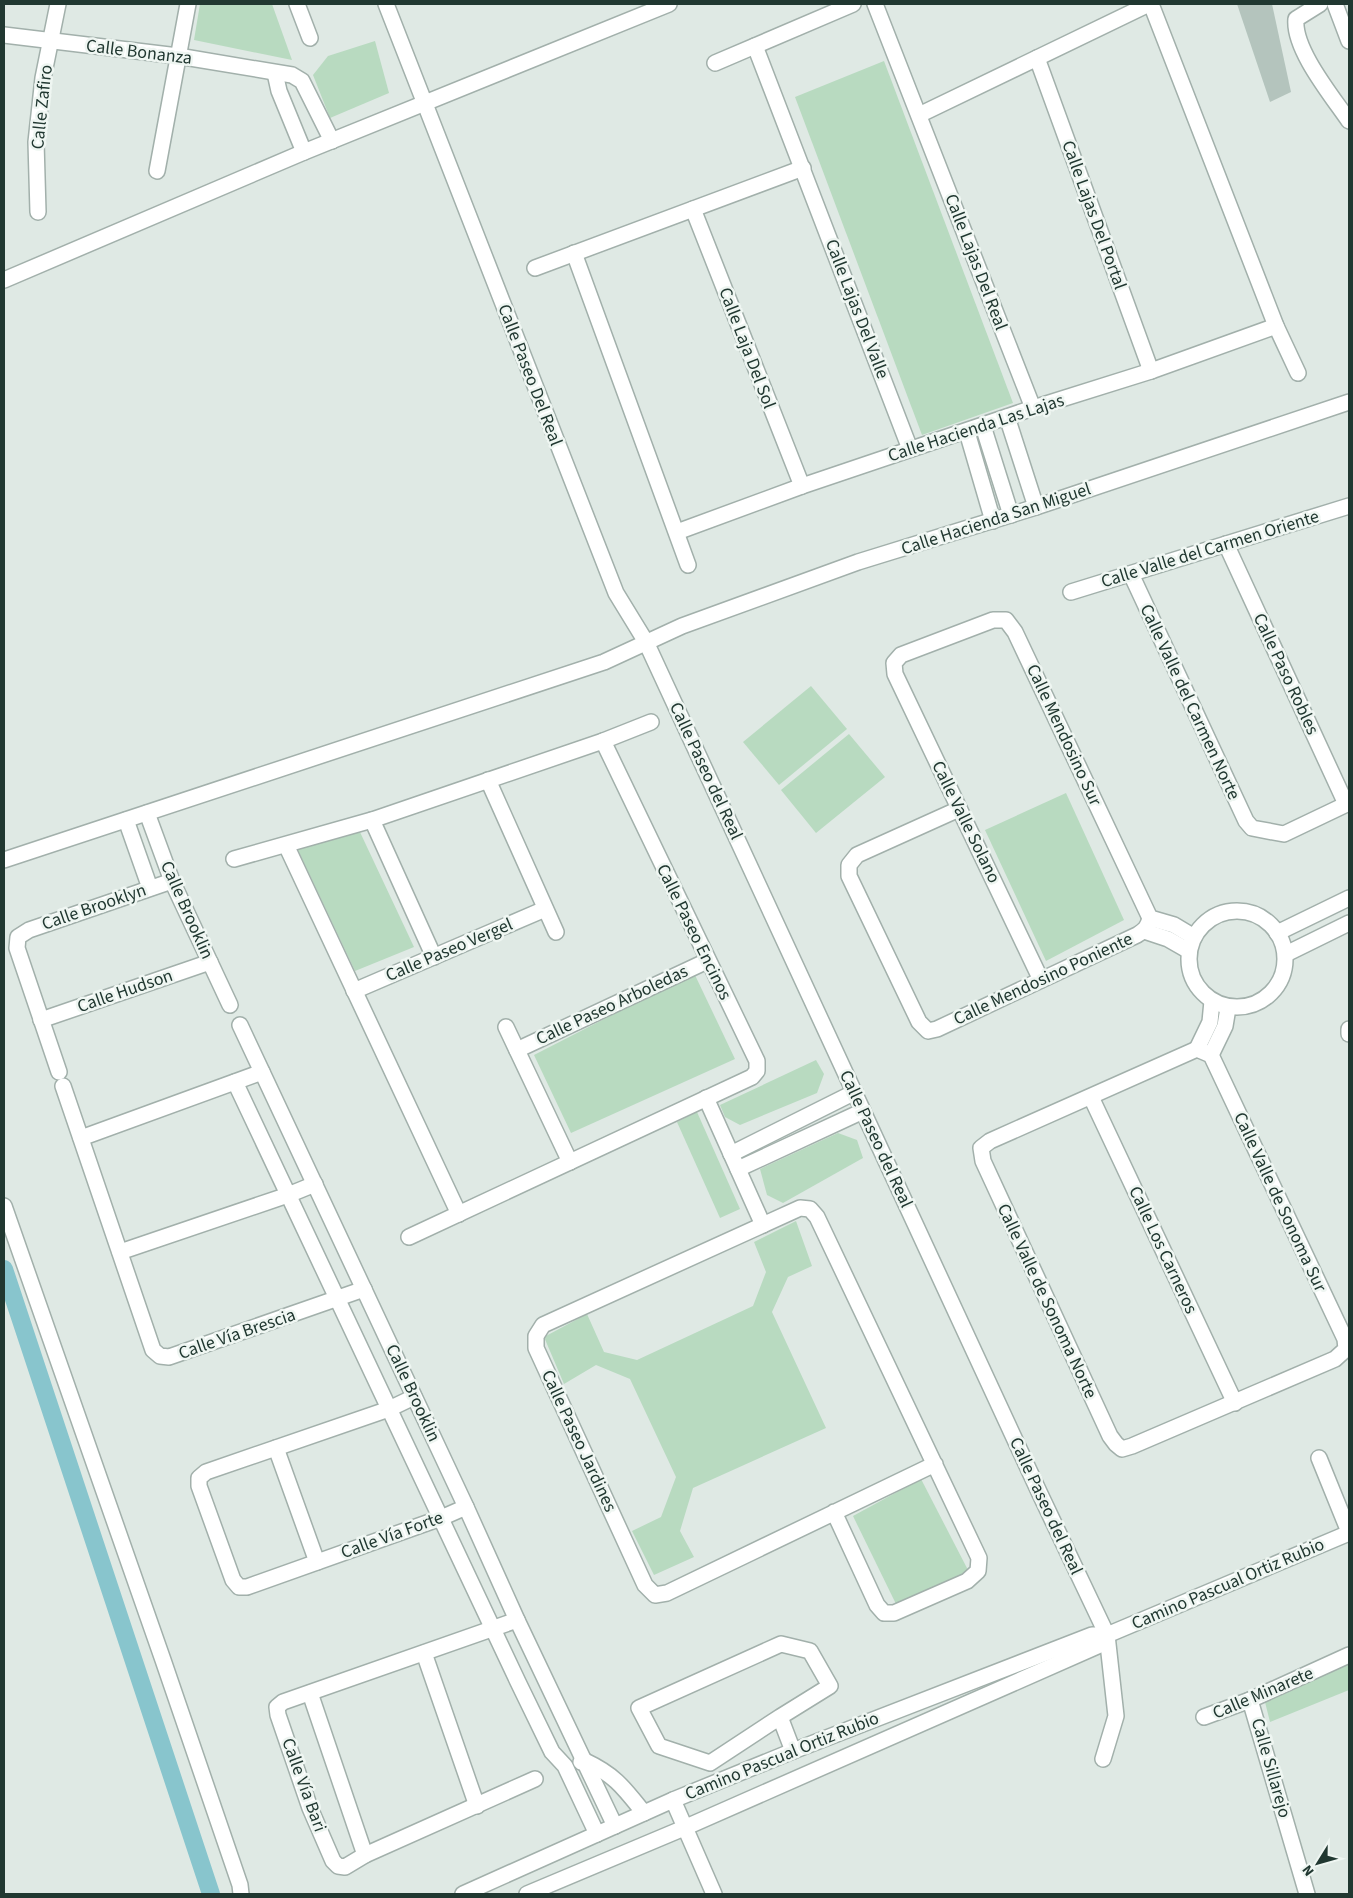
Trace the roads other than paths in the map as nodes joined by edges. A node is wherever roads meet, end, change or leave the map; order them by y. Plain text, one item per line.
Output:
1 (58, 4) edge
2 (188, 4) edge
3 (297, 4) edge
4 (386, 4) edge
5 (669, 4) edge
6 (853, 4) edge
7 (875, 4) edge
8 (1150, 4) edge
9 (1320, 4) edge
10 (1335, 4) edge
11 (4, 35) edge
12 (310, 38) dead end
13 (51, 40) junction
14 (1349, 41) edge
15 (755, 46) junction
16 (178, 56) junction
17 (1037, 58) junction
18 (715, 63) dead end
19 (275, 73) junction
20 (425, 102) junction
21 (920, 115) junction
22 (1349, 121) edge
23 (332, 141) junction
24 (304, 152) junction
25 (803, 168) junction
26 (158, 171) dead end
27 (693, 209) junction
28 (38, 212) dead end
29 (574, 253) junction
30 (535, 268) dead end
31 (4, 280) edge
32 (1276, 326) junction
33 (1151, 371) junction
34 (1298, 373) dead end
35 (1349, 402) edge
36 (1033, 408) junction
37 (1007, 417) junction
38 (983, 426) junction
39 (967, 432) junction
40 (910, 450) junction
41 (802, 486) junction
42 (1349, 506) edge
43 (1036, 507) junction
44 (1011, 515) junction
45 (993, 520) junction
46 (676, 532) junction
47 (1226, 544) junction
48 (688, 565) dead end
49 (1131, 574) junction
50 (1071, 592) dead end
51 (646, 642) junction
52 (894, 663) joint
53 (651, 722) dead end
54 (603, 741) junction
55 (488, 780) junction
56 (1348, 804) edge
57 (959, 809) junction
58 (147, 812) junction
59 (126, 820) junction
60 (372, 820) junction
61 (286, 845) junction
62 (234, 859) dead end
63 (4, 860) edge
64 (172, 880) junction
65 (150, 888) junction
66 (1349, 898) edge
67 (545, 908) junction
68 (1349, 923) edge
69 (1147, 924) junction
70 (556, 932) dead end
71 (1277, 933) junction
72 (1192, 944) junction
73 (1286, 954) junction
74 (434, 957) junction
75 (708, 960) junction
76 (210, 962) junction
77 (1042, 980) junction
78 (354, 991) junction
79 (1212, 1001) junction
80 (230, 1005) dead end
81 (1228, 1008) junction
82 (41, 1020) junction
83 (240, 1025) dead end
84 (506, 1027) dead end
85 (1349, 1029) edge
86 (1349, 1034) edge
87 (517, 1050) junction
88 (1204, 1052) junction
89 (262, 1072) junction
90 (235, 1082) junction
91 (855, 1092) junction
92 (1092, 1097) junction
93 (706, 1098) junction
94 (863, 1110) junction
95 (81, 1138) junction
96 (731, 1154) junction
97 (570, 1162) junction
98 (738, 1169) junction
99 (315, 1184) junction
100 (288, 1195) junction
101 (4, 1206) edge
102 (459, 1214) junction
103 (764, 1225) junction
104 (409, 1237) dead end
105 (120, 1252) junction
106 (364, 1289) junction
107 (338, 1299) junction
108 (414, 1397) junction
109 (1235, 1403) junction
110 (390, 1409) junction
111 (276, 1448) junction
112 (1319, 1458) dead end
113 (935, 1464) junction
114 (466, 1507) junction
115 (834, 1512) junction
116 (441, 1518) junction
117 (1349, 1532) edge
118 (318, 1562) junction
119 (517, 1620) junction
120 (494, 1628) junction
121 (1107, 1635) junction
122 (424, 1653) junction
123 (1349, 1655) edge
124 (310, 1693) junction
125 (1250, 1700) junction
126 (780, 1717) junction
127 (1204, 1718) dead end
128 (793, 1751) junction
129 (1103, 1759) dead end
130 (585, 1761) junction
131 (565, 1766) junction
132 (536, 1780) dead end
133 (673, 1800) junction
134 (477, 1806) junction
135 (644, 1813) junction
136 (615, 1826) junction
137 (684, 1828) junction
138 (597, 1834) junction
139 (365, 1855) junction
140 (241, 1894) edge
141 (463, 1894) edge
142 (529, 1894) edge
143 (714, 1894) edge
144 (1307, 1894) edge

1 - 13 street, Calle Zafiro
2 - 16 street
3 - 12 street
4 - 20 street, Calle Paseo Del Real
5 - 20 street
6 - 15 street
7 - 21 street, Calle Lajas Del Real
8 - 17 street
8 - 32 street
9 - 22 street
10 - 14 street
11 - 13 street, Calle Bonanza
13 - 16 street, Calle Bonanza
13 - 28 street, Calle Zafiro
15 - 18 street
15 - 25 street, Calle Lajas Del Valle
16 - 19 street, Calle Bonanza
16 - 26 street
17 - 21 street
17 - 33 street, Calle Lajas Del Portal
19 - 23 street, Calle Bonanza
19 - 24 street
20 - 23 street
20 - 51 street, Calle Paseo Del Real
21 - 36 street, Calle Lajas Del Real
23 - 24 street
24 - 31 street
25 - 27 street
25 - 40 street, Calle Lajas Del Valle
27 - 29 street
27 - 41 street, Calle Laja Del Sol
29 - 30 street
29 - 46 street
32 - 33 street, Calle Hacienda Las Lajas
32 - 34 street
33 - 36 street, Calle Hacienda Las Lajas
35 - 43 street, Calle Hacienda San Miguel
36 - 37 street, Calle Hacienda Las Lajas
37 - 38 street, Calle Hacienda Las Lajas
37 - 43 street
38 - 39 street, Calle Hacienda Las Lajas
38 - 44 street
39 - 40 street, Calle Hacienda Las Lajas
39 - 45 street
40 - 41 street, Calle Hacienda Las Lajas
41 - 46 street, Calle Hacienda Las Lajas
42 - 47 street, Calle Valle del Carmen Oriente
43 - 44 street, Calle Hacienda San Miguel
44 - 45 street, Calle Hacienda San Miguel
45 - 51 street, Calle Hacienda San Miguel
46 - 48 street
47 - 49 street, Calle Valle del Carmen Oriente
47 - 56 street, Calle Paso Robles
49 - 50 street, Calle Valle del Carmen Oriente
49 - 56 street, Calle Valle del Carmen Norte
51 - 58 street, Calle Hacienda San Miguel
51 - 91 street, Calle Paseo del Real
52 - 57 street, Calle Valle Solano
52 - 69 street, Calle Mendosino Sur
53 - 54 street
54 - 55 street
54 - 75 street, Calle Paseo Encinos
55 - 60 street
55 - 67 street
57 - 77 street, Calle Valle Solano
57 - 77 street, Calle Mendosino Poniente
58 - 59 street, Calle Hacienda San Miguel
58 - 64 street, Calle Brooklin
59 - 63 street, Calle Hacienda San Miguel
59 - 65 street, Calle Brooklin
60 - 61 street
60 - 74 street
61 - 62 street
61 - 78 street
64 - 65 street, Calle Brooklyn
64 - 76 street, Calle Brooklin
65 - 82 street, Calle Brooklyn
66 - 71 street
67 - 70 street
67 - 74 street, Calle Paseo Vergel
68 - 73 street
69 - 72 street
69 - 77 street, Calle Mendosino Poniente
71 - 72 street
71 - 73 street
72 - 79 street
73 - 81 street
74 - 78 street, Calle Paseo Vergel
75 - 87 street, Calle Paseo Arboledas
75 - 93 street, Calle Paseo Encinos
76 - 80 street, Calle Brooklin
76 - 82 street, Calle Hudson
78 - 102 street
79 - 81 street
79 - 88 street
81 - 88 street
82 - 95 street, Calle Vía Brescia
83 - 89 street, Calle Brooklin
84 - 87 street, Calle Paseo Arboledas
85 - 86 street
87 - 97 street, Calle Paseo Arboledas
88 - 92 street
88 - 109 street, Calle Valle de Sonoma Sur
89 - 90 street
89 - 99 street, Calle Brooklin
90 - 95 street
90 - 100 street, Calle Brooklin
91 - 94 street, Calle Paseo del Real
91 - 96 street
92 - 109 street, Calle Los Carneros
92 - 109 street, Calle Valle de Sonoma Norte
93 - 96 street
93 - 97 street, Calle Paseo Encinos
94 - 98 street
94 - 121 street, Calle Paseo del Real
95 - 105 street, Calle Vía Brescia
96 - 98 street
97 - 102 street, Calle Paseo Encinos
98 - 103 street
99 - 100 street
99 - 106 street, Calle Brooklin
100 - 105 street
100 - 107 street, Calle Brooklin
101 - 140 street
102 - 104 street, Calle Paseo Encinos
103 - 113 street, Calle Paseo Jardines
103 - 115 street, Calle Paseo Jardines
105 - 107 street, Calle Vía Brescia
106 - 107 street, Calle Vía Brescia
106 - 108 street, Calle Brooklin
107 - 110 street, Calle Brooklin
108 - 110 street, Calle Vía Forte
108 - 114 street, Calle Brooklin
110 - 111 street, Calle Vía Forte
110 - 116 street, Calle Brooklin
111 - 118 street, Calle Vía Forte
111 - 118 street, Calle Vía Forte
112 - 117 street
113 - 115 street, Calle Paseo Jardines
113 - 115 street, Calle Paseo Jardines
114 - 116 street, Calle Vía Forte
114 - 119 street, Calle Brooklin
116 - 118 street, Calle Vía Forte
116 - 120 street, Calle Brooklin
117 - 121 street, Camino Pascual Ortiz Rubio
119 - 120 street, Calle Vía Bari
119 - 130 street, Calle Brooklin
120 - 122 street, Calle Vía Bari
120 - 131 street, Calle Brooklin
121 - 128 street, Camino Pascual Ortiz Rubio
121 - 129 street, Calle Paseo del Real
121 - 137 street, Camino Pascual Ortiz Rubio
122 - 124 street, Calle Vía Bari
122 - 134 street
123 - 125 street, Calle Minarete
124 - 139 street, Calle Vía Bari
124 - 139 street, Calle Vía Bari
125 - 127 street, Calle Minarete
125 - 144 street, Calle Sillarejo
126 - 126 street
126 - 128 street
128 - 133 street, Camino Pascual Ortiz Rubio
130 - 131 street
130 - 135 street
130 - 136 street, Calle Brooklin
131 - 138 street, Calle Brooklin
132 - 134 street, Calle Vía Bari
133 - 135 street, Camino Pascual Ortiz Rubio
133 - 137 street
134 - 139 street, Calle Vía Bari
135 - 136 street, Camino Pascual Ortiz Rubio
136 - 138 street, Camino Pascual Ortiz Rubio
137 - 142 street, Camino Pascual Ortiz Rubio
137 - 143 street
138 - 141 street, Camino Pascual Ortiz Rubio

